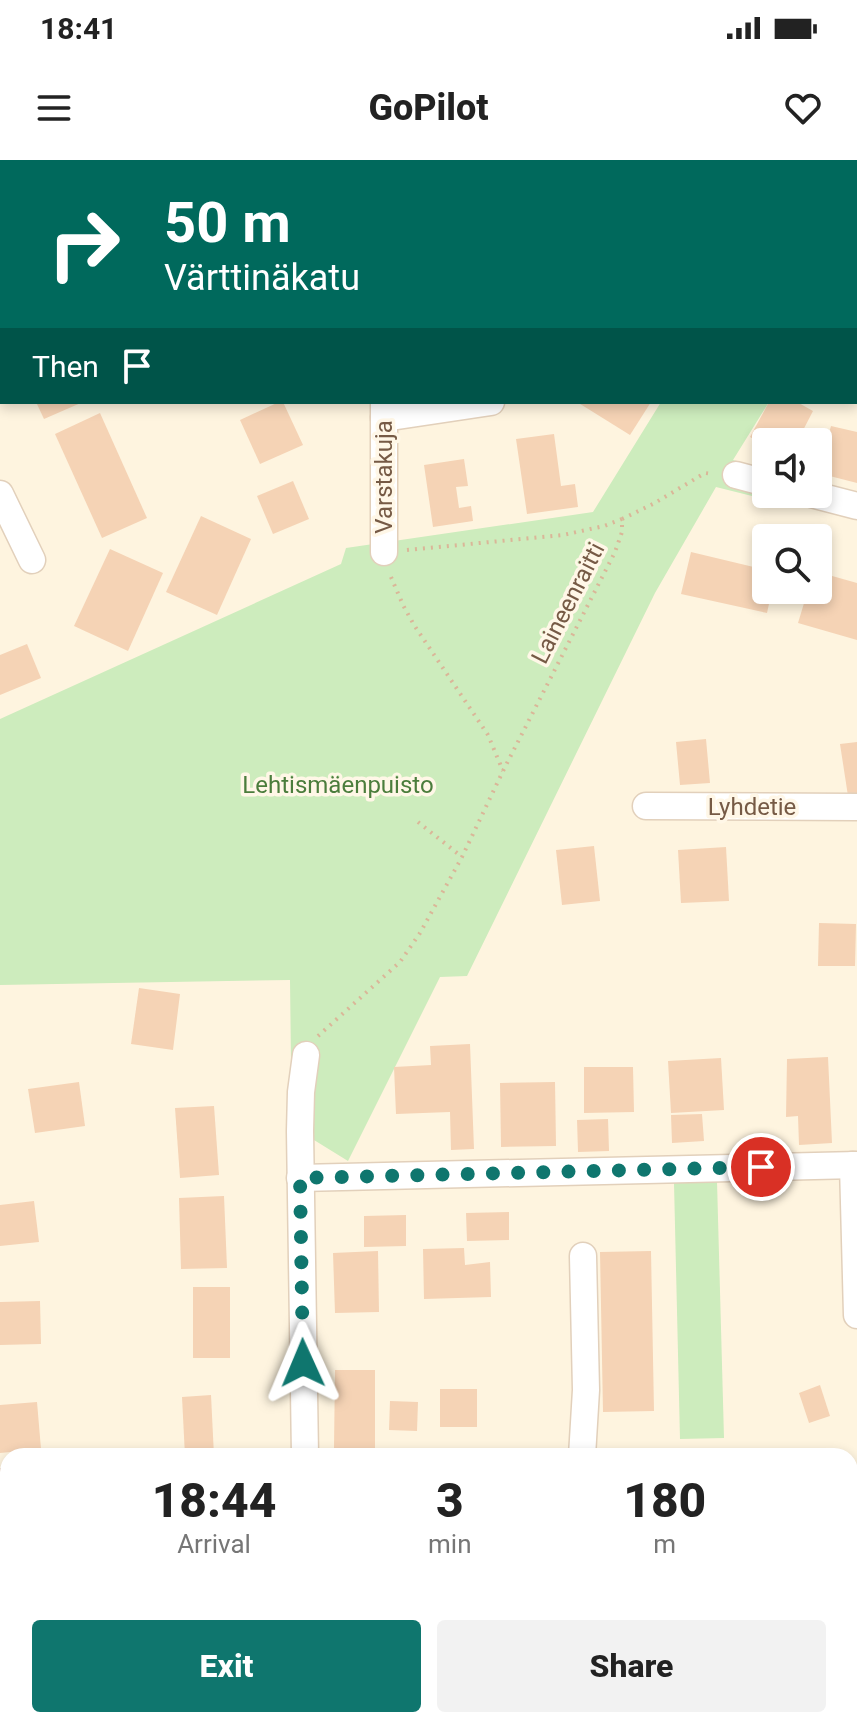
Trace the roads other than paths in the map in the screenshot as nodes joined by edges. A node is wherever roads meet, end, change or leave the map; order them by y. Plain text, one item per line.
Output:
1 (464, 404) edge
2 (384, 410) edge
3 (736, 475) road end
4 (752, 479) edge
5 (0, 494) edge
6 (832, 499) edge
7 (857, 506) edge
8 (384, 552) road end
9 (32, 560) dead end
10 (646, 806) dead end
11 (857, 807) edge
12 (306, 1055) road end
13 (855, 1165) edge
14 (300, 1178) junction
15 (583, 1256) dead end
16 (857, 1315) edge
17 (305, 1448) edge
18 (582, 1448) edge

1 - 2 street
2 - 8 street, Varstakuja
3 - 4 street
5 - 9 street
6 - 7 street
10 - 11 street, Lyhdetie
12 - 14 street
13 - 14 street
13 - 16 street
14 - 17 street
15 - 18 street

